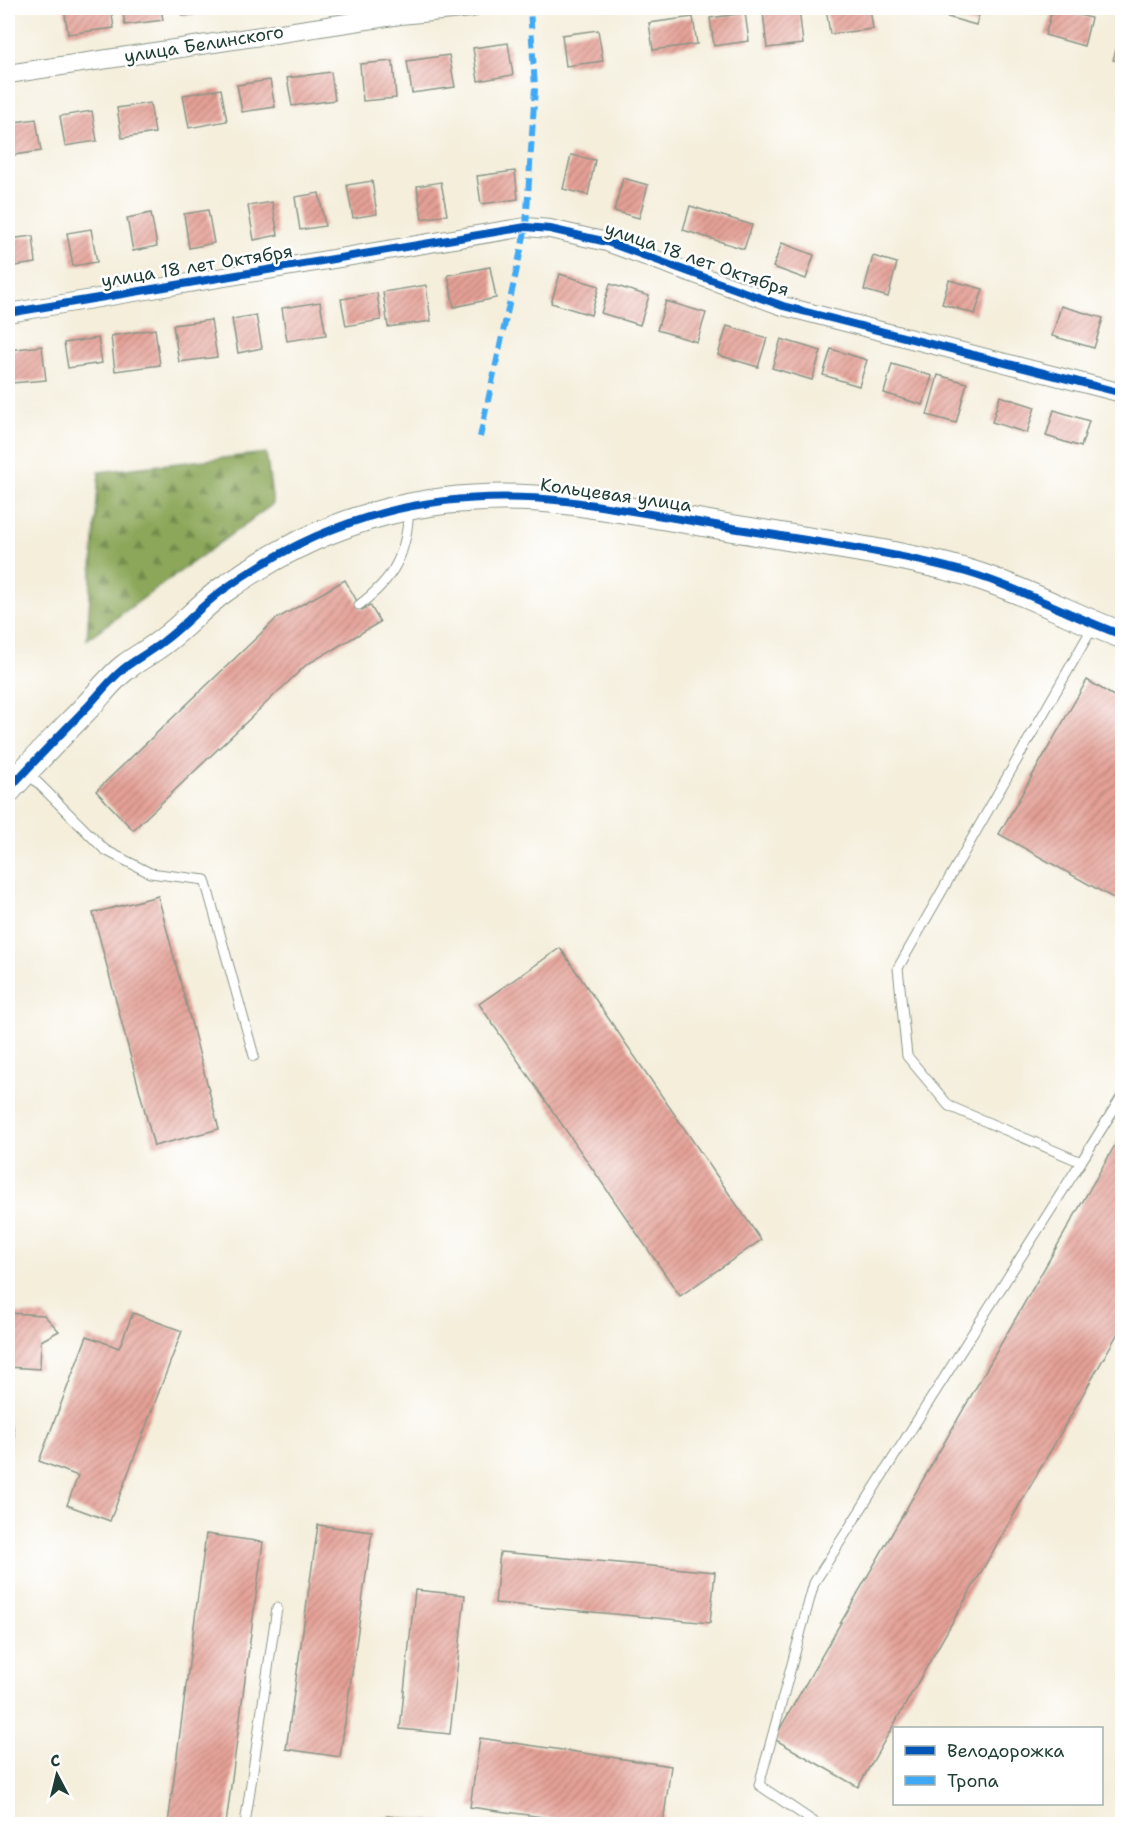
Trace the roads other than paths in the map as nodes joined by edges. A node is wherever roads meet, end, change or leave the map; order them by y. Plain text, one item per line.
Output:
1 (472, 8) edge
2 (8, 74) edge
3 (8, 313) edge
4 (1122, 393) edge
5 (410, 506) junction
6 (359, 605) dead end
7 (1094, 625) junction
8 (1122, 635) edge
9 (26, 771) junction
10 (8, 790) edge
11 (254, 1056) dead end
12 (1122, 1096) edge
13 (1081, 1162) junction
14 (8, 1425) edge
15 (10, 1438) dead end
16 (277, 1608) dead end
17 (245, 1824) edge
18 (817, 1824) edge

1 - 2 street, улица Белинского
3 - 4 street, улица 18 лет Октября
5 - 6 lane
5 - 7 street, Кольцевая улица
5 - 9 street, Кольцевая улица
7 - 8 street, Кольцевая улица
7 - 13 lane
9 - 10 street, Кольцевая улица
9 - 11 lane
12 - 13 lane
13 - 18 lane
14 - 15 lane
16 - 17 lane

